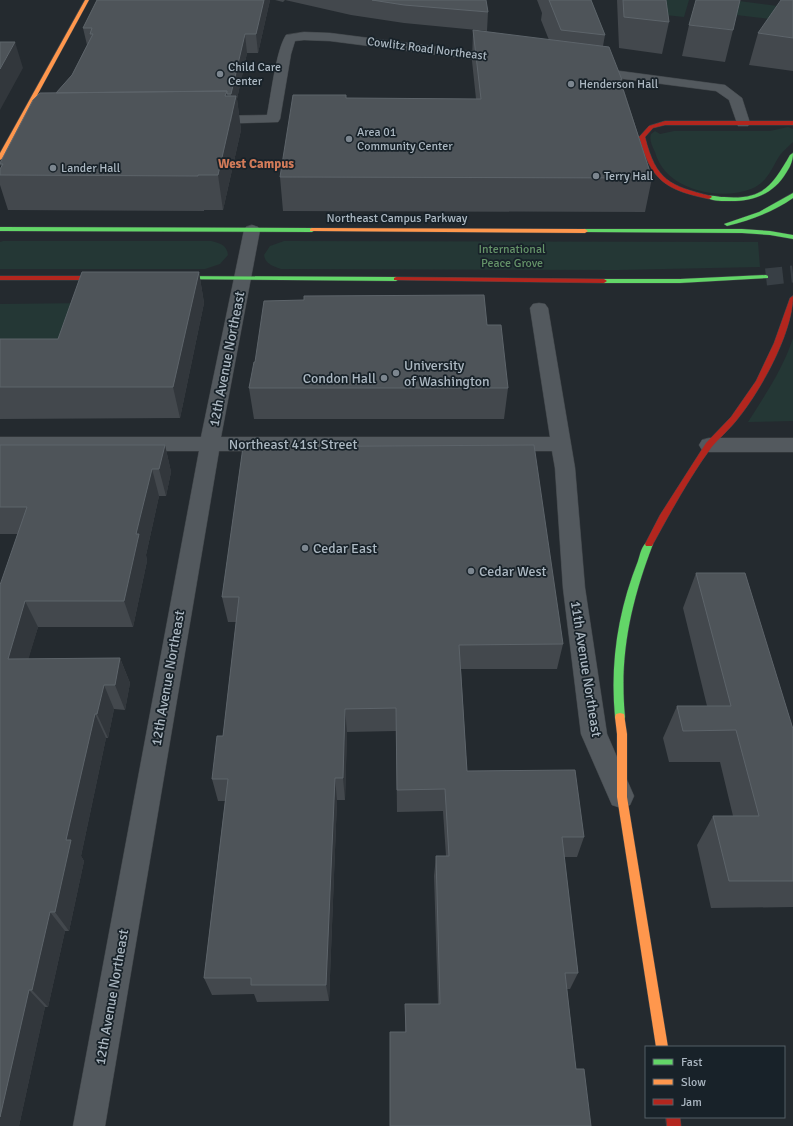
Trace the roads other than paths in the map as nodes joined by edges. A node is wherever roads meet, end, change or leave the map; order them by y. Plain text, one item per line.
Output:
1 (87, 0) edge
2 (515, 61) edge
3 (575, 69) edge
4 (200, 120) edge
5 (7, 121) dead end
6 (21, 121) junction
7 (35, 121) edge
8 (743, 123) junction
9 (793, 123) edge
10 (793, 155) edge
11 (0, 158) edge
12 (793, 195) edge
13 (0, 229) edge
14 (252, 230) junction
15 (696, 231) junction
16 (793, 237) edge
17 (766, 277) tunnel mouth
18 (0, 278) edge
19 (124, 278) edge
20 (160, 278) edge
21 (242, 278) junction
22 (793, 298) edge
23 (538, 308) dead end
24 (0, 444) edge
25 (210, 444) junction
26 (561, 444) junction
27 (709, 445) junction
28 (793, 446) edge
29 (622, 797) junction
30 (662, 1046) edge
31 (89, 1126) edge

1 - 6 street
2 - 4 street, Cowlitz Road Northeast
3 - 8 street
5 - 6 street
6 - 7 street
6 - 11 street
8 - 9 street
8 - 10 street
12 - 15 street
13 - 14 street, Northeast Campus Parkway
14 - 15 street, Northeast Campus Parkway
14 - 21 street, 12th Avenue Northeast
15 - 16 street, Northeast Campus Parkway
17 - 21 street
18 - 19 street
20 - 21 street
21 - 25 street, 12th Avenue Northeast
22 - 27 street
23 - 26 street, 11th Avenue Northeast
24 - 25 street, Northeast 41st Street
25 - 26 street, Northeast 41st Street
25 - 31 street, 12th Avenue Northeast
26 - 29 street, 11th Avenue Northeast
27 - 28 street
27 - 29 street
29 - 30 street, 11th Avenue Northeast

